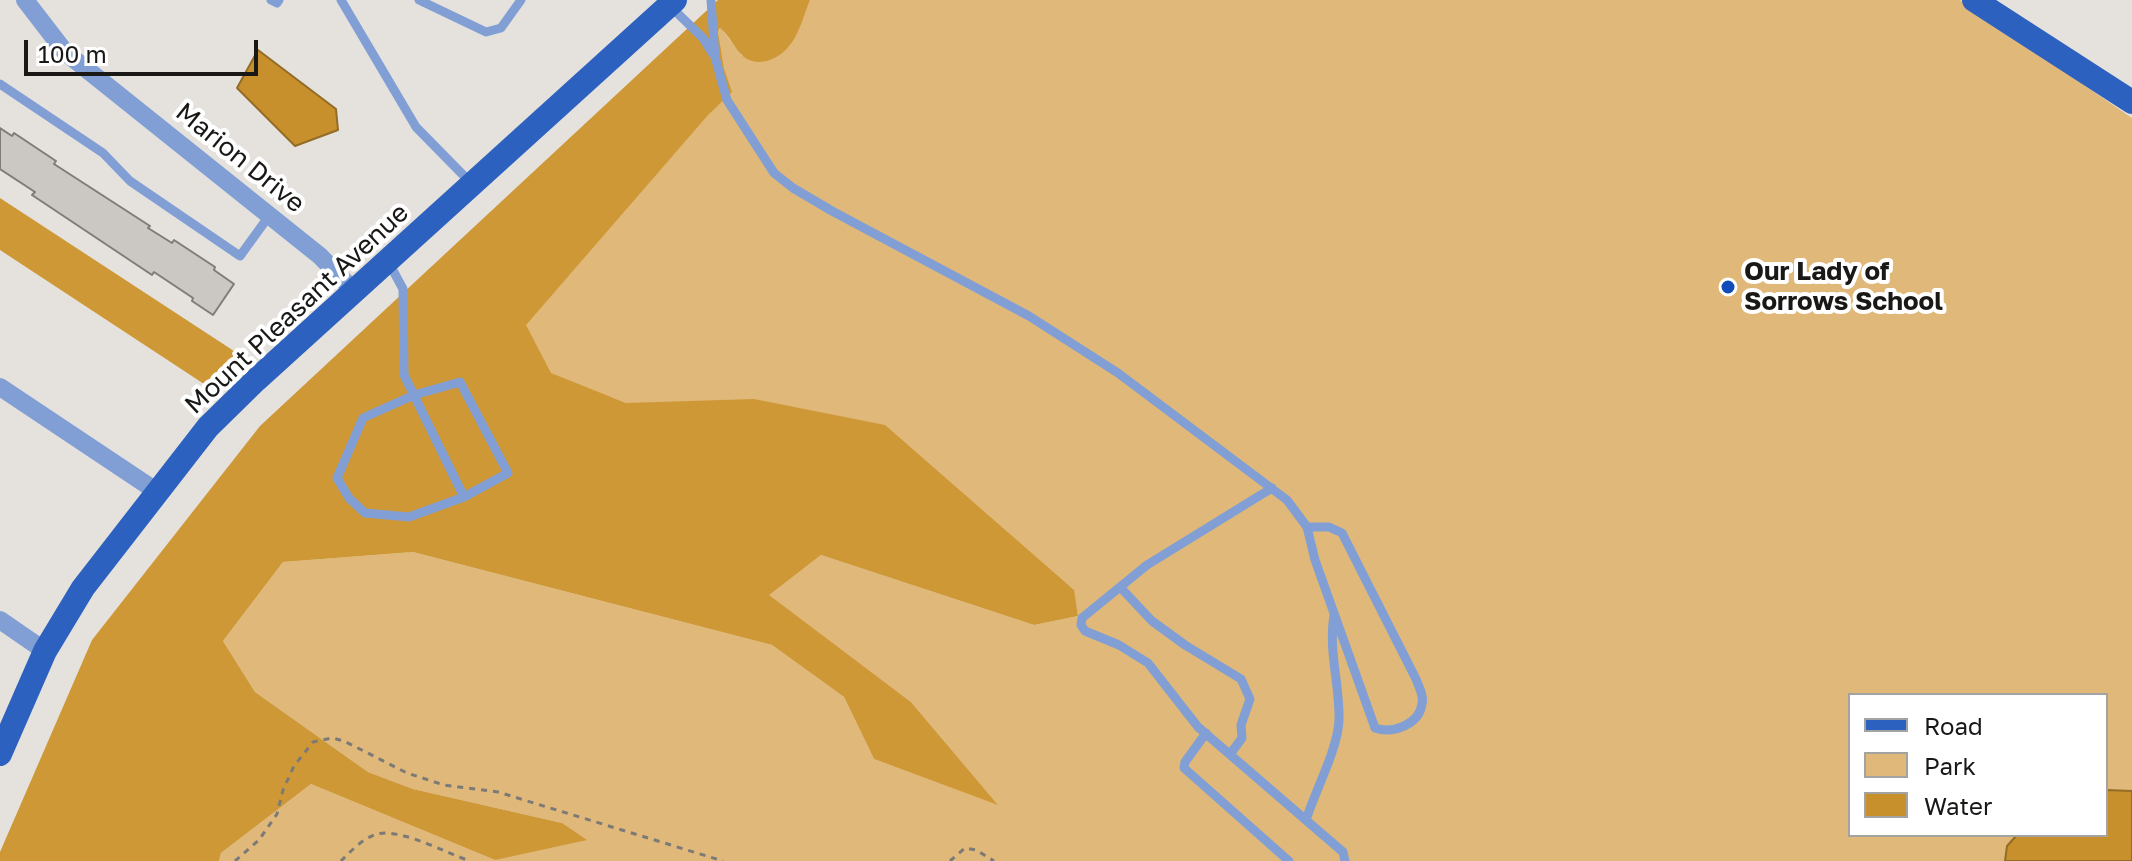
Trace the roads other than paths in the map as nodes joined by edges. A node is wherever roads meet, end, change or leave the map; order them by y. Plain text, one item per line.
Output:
1 (25, 0) edge
2 (271, 0) edge
3 (279, 0) edge
4 (341, 0) edge
5 (419, 0) edge
6 (521, 0) edge
7 (711, 0) edge
8 (1974, 0) edge
9 (672, 2) edge
10 (715, 57) junction
11 (0, 84) edge
12 (2132, 102) edge
13 (472, 185) junction
14 (269, 216) junction
15 (388, 260) junction
16 (354, 291) junction
17 (0, 387) edge
18 (414, 395) junction
19 (1272, 488) junction
20 (156, 491) junction
21 (464, 497) junction
22 (1307, 527) junction
23 (1120, 587) junction
24 (1334, 612) junction
25 (0, 620) edge
26 (45, 651) junction
27 (1206, 733) junction
28 (1231, 753) junction
29 (0, 754) edge
30 (1306, 820) junction
31 (1289, 861) edge
32 (1345, 861) edge

1 - 14 street, Marion Drive
2 - 3 lane
4 - 13 lane
5 - 6 lane
7 - 10 lane
8 - 12 main road
9 - 10 lane
9 - 13 main road, Mount Pleasant Avenue
10 - 19 lane
11 - 14 lane
13 - 15 main road, Mount Pleasant Avenue
14 - 16 street, Marion Drive
15 - 16 main road, Mount Pleasant Avenue
15 - 18 lane
16 - 20 main road, Mount Pleasant Avenue
17 - 20 street
18 - 21 lane
18 - 21 lane
18 - 21 lane
19 - 22 lane
19 - 23 lane
20 - 26 main road, Mount Pleasant Avenue
22 - 24 lane
22 - 24 lane
23 - 27 lane
23 - 28 lane
24 - 30 lane
25 - 26 street
26 - 29 main road, Mount Pleasant Avenue
27 - 28 lane
27 - 31 lane
28 - 30 lane
30 - 32 lane

